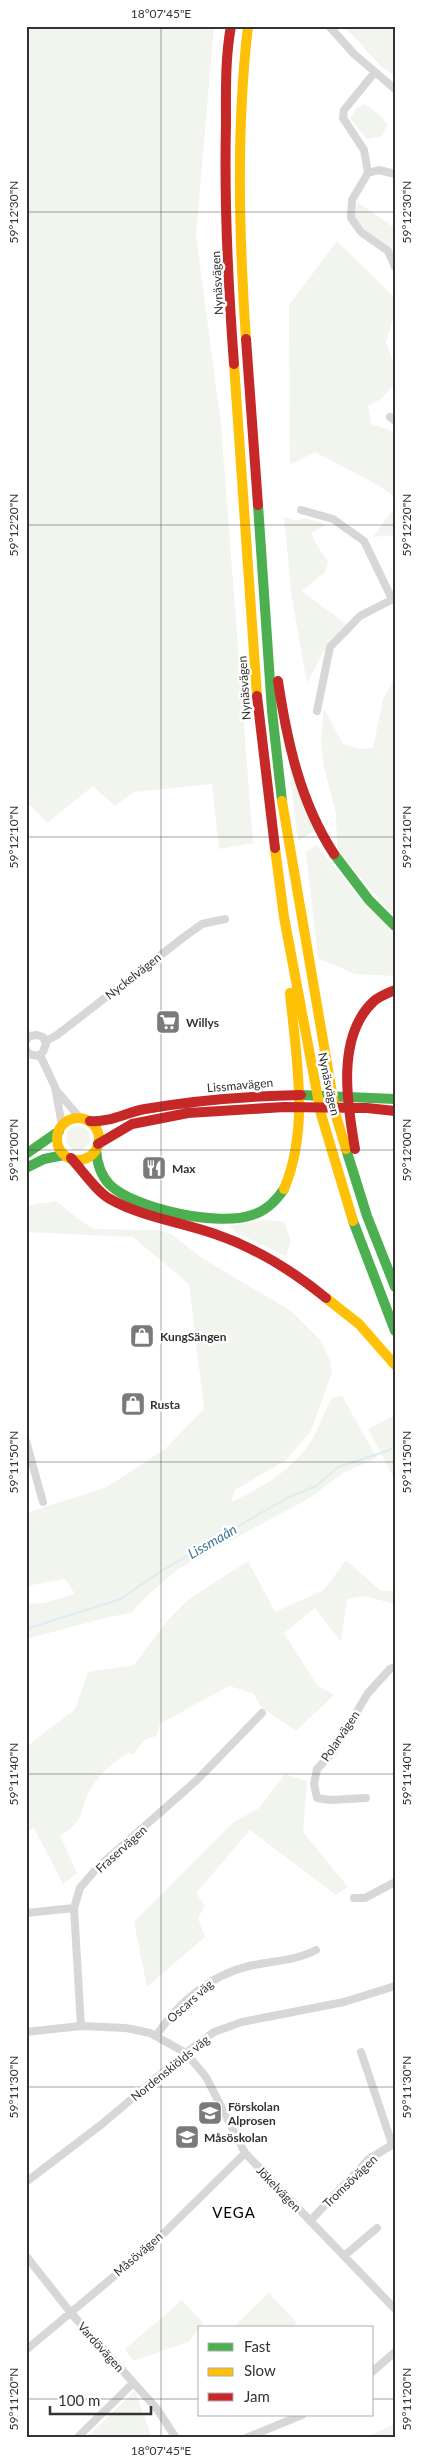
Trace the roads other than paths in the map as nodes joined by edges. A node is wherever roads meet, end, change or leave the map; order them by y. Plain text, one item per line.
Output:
1 (231, 26) edge
2 (248, 26) edge
3 (329, 26) edge
4 (375, 72) junction
5 (395, 89) edge
6 (368, 173) junction
7 (395, 174) edge
8 (395, 267) edge
9 (302, 510) dead end
10 (262, 554) junction
11 (393, 598) edge
12 (317, 710) dead end
13 (284, 917) junction
14 (225, 918) dead end
15 (395, 926) edge
16 (395, 990) edge
17 (27, 1036) edge
18 (46, 1041) junction
19 (26, 1049) edge
20 (40, 1055) junction
21 (54, 1087) junction
22 (395, 1099) edge
23 (395, 1111) edge
24 (80, 1118) junction
25 (90, 1122) junction
26 (60, 1128) junction
27 (97, 1147) junction
28 (26, 1154) edge
29 (68, 1156) junction
30 (26, 1168) edge
31 (367, 1216) junction
32 (395, 1287) edge
33 (395, 1331) edge
34 (395, 1365) edge
35 (26, 1441) edge
36 (43, 1502) dead end
37 (395, 1667) edge
38 (262, 1713) dead end
39 (366, 1798) dead end
40 (395, 1882) edge
41 (354, 1898) dead end
42 (74, 1908) junction
43 (26, 1914) edge
44 (316, 1950) dead end
45 (395, 1986) edge
46 (81, 2026) junction
47 (26, 2032) edge
48 (156, 2036) junction
49 (361, 2052) dead end
50 (186, 2053) junction
51 (394, 2144) edge
52 (245, 2153) junction
53 (26, 2182) edge
54 (310, 2220) junction
55 (377, 2228) dead end
56 (26, 2256) edge
57 (344, 2256) junction
58 (395, 2310) edge
59 (71, 2313) junction
60 (26, 2350) edge
61 (395, 2352) edge
62 (374, 2370) edge
63 (132, 2383) junction
64 (300, 2416) edge
65 (77, 2438) edge
66 (176, 2438) edge
67 (246, 2438) edge

1 - 13 main road, Nynäsvägen
2 - 10 main road, Nynäsvägen
3 - 4 street
4 - 5 street
4 - 6 street
6 - 7 street
6 - 8 street
9 - 11 street
10 - 15 main road
10 - 31 main road, Nynäsvägen
11 - 12 street
13 - 27 main road
13 - 33 main road, Nynäsvägen
14 - 18 street, Nyckelvägen
16 - 31 main road
17 - 18 street
18 - 20 street
19 - 20 street
20 - 21 street
21 - 24 street
21 - 26 street
22 - 25 main road, Lissmavägen
23 - 27 main road, Lissmavägen
24 - 25 main road
24 - 26 main road
25 - 27 main road
26 - 28 main road
26 - 29 main road
27 - 29 main road
29 - 30 main road
29 - 34 main road
31 - 32 main road, Nynäsvägen
35 - 36 street
37 - 39 street, Polarvägen
38 - 42 street, Fraservägen
40 - 41 street
42 - 43 street
42 - 46 street, Fraservägen
44 - 48 street, Oscars väg
45 - 50 street, Nordenskiölds väg
46 - 47 street
46 - 48 street
48 - 50 street
49 - 51 street, Tromsövägen
50 - 52 street, Jökelvägen
50 - 53 street, Nordenskiölds väg
51 - 54 street, Tromsövägen
52 - 54 street, Jökelvägen
52 - 59 street, Måsövägen
54 - 57 street, Jökelvägen
55 - 57 street
56 - 59 street, Vardövägen
57 - 58 street, Jökelvägen
59 - 60 street, Måsövägen
59 - 63 street, Vardövägen
61 - 62 street
63 - 65 street
63 - 66 street, Vardövägen
64 - 67 street

